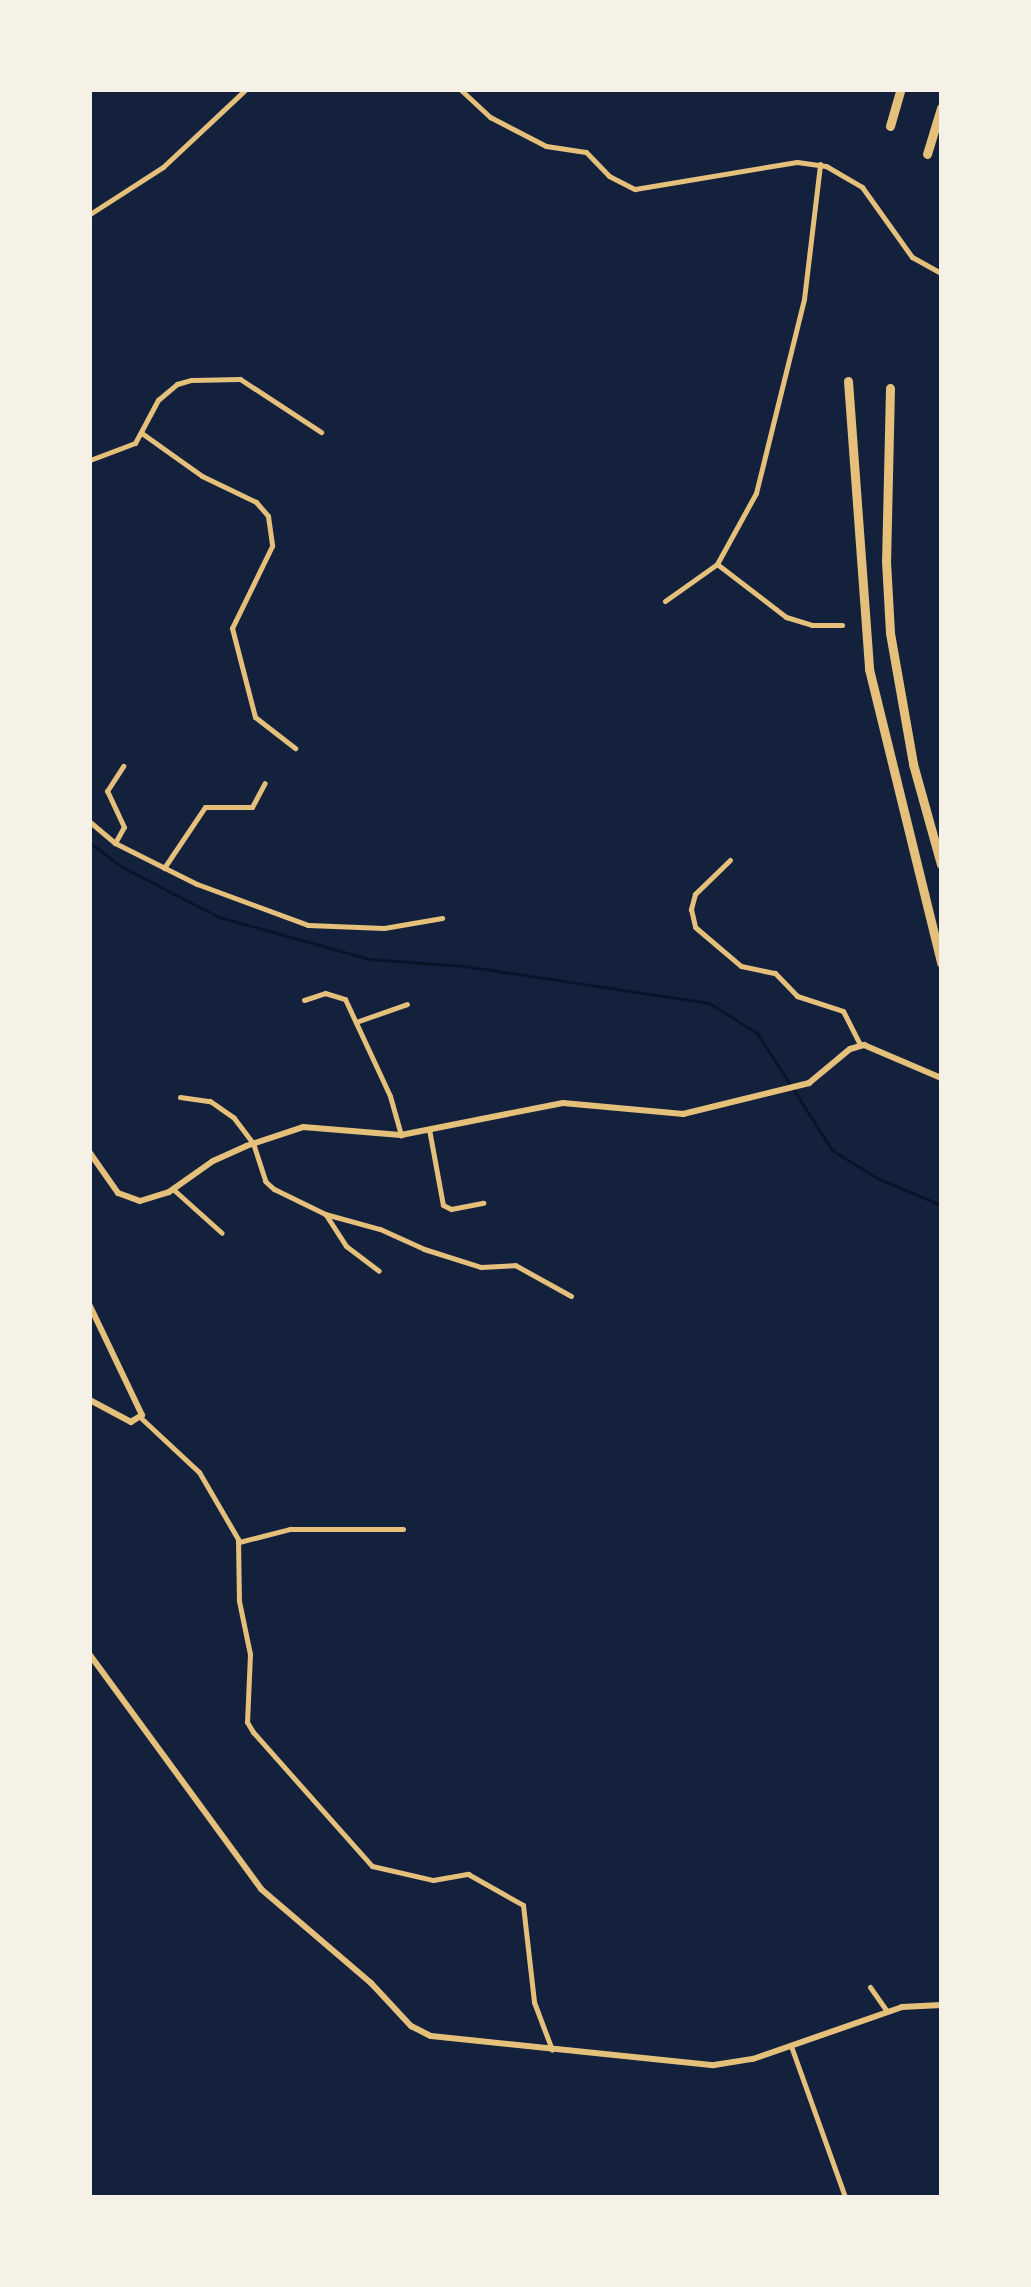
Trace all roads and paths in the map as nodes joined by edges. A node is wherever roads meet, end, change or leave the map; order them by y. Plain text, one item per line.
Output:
1 (245, 90) edge
2 (461, 90) edge
3 (900, 90) edge
4 (941, 108) edge
5 (890, 126) dead end
6 (927, 154) dead end
7 (820, 164) junction
8 (90, 214) edge
9 (941, 273) edge
10 (848, 381) dead end
11 (890, 388) dead end
12 (321, 432) dead end
13 (143, 434) junction
14 (90, 460) edge
15 (717, 564) junction
16 (665, 601) dead end
17 (842, 625) dead end
18 (295, 748) dead end
19 (123, 766) dead end
20 (265, 783) dead end
21 (90, 822) edge
22 (115, 843) junction
23 (730, 860) dead end
24 (941, 864) edge
25 (164, 868) junction
26 (442, 918) dead end
27 (941, 963) edge
28 (304, 1000) dead end
29 (407, 1004) dead end
30 (356, 1022) junction
31 (860, 1045) junction
32 (941, 1078) edge
33 (180, 1097) dead end
34 (429, 1129) junction
35 (401, 1135) junction
36 (253, 1143) junction
37 (90, 1153) edge
38 (174, 1190) junction
39 (483, 1203) dead end
40 (325, 1214) junction
41 (222, 1233) dead end
42 (379, 1271) dead end
43 (571, 1296) dead end
44 (90, 1306) edge
45 (90, 1400) edge
46 (141, 1418) junction
47 (403, 1529) dead end
48 (239, 1542) junction
49 (90, 1655) edge
50 (870, 1987) dead end
51 (941, 2005) edge
52 (887, 2011) junction
53 (791, 2046) junction
54 (553, 2051) junction
55 (845, 2197) edge

1 - 8 street
2 - 7 street
3 - 5 highway
4 - 6 highway
7 - 9 street
7 - 15 street
10 - 27 highway
11 - 24 highway
12 - 13 street
13 - 14 street
13 - 18 street
15 - 16 street
15 - 17 street
19 - 22 street
20 - 25 street
21 - 22 street
22 - 25 street
23 - 31 street
25 - 26 street
28 - 30 street
29 - 30 street
30 - 35 street
31 - 32 street
31 - 34 street
33 - 36 street
34 - 35 street
34 - 39 street
35 - 36 street
36 - 38 street
36 - 40 street
37 - 38 street
38 - 41 street
40 - 42 street
40 - 43 street
44 - 46 street
45 - 46 street
46 - 48 street
47 - 48 street
48 - 54 street
49 - 54 street
50 - 52 street
51 - 52 street
52 - 53 street
53 - 54 street
53 - 55 street

